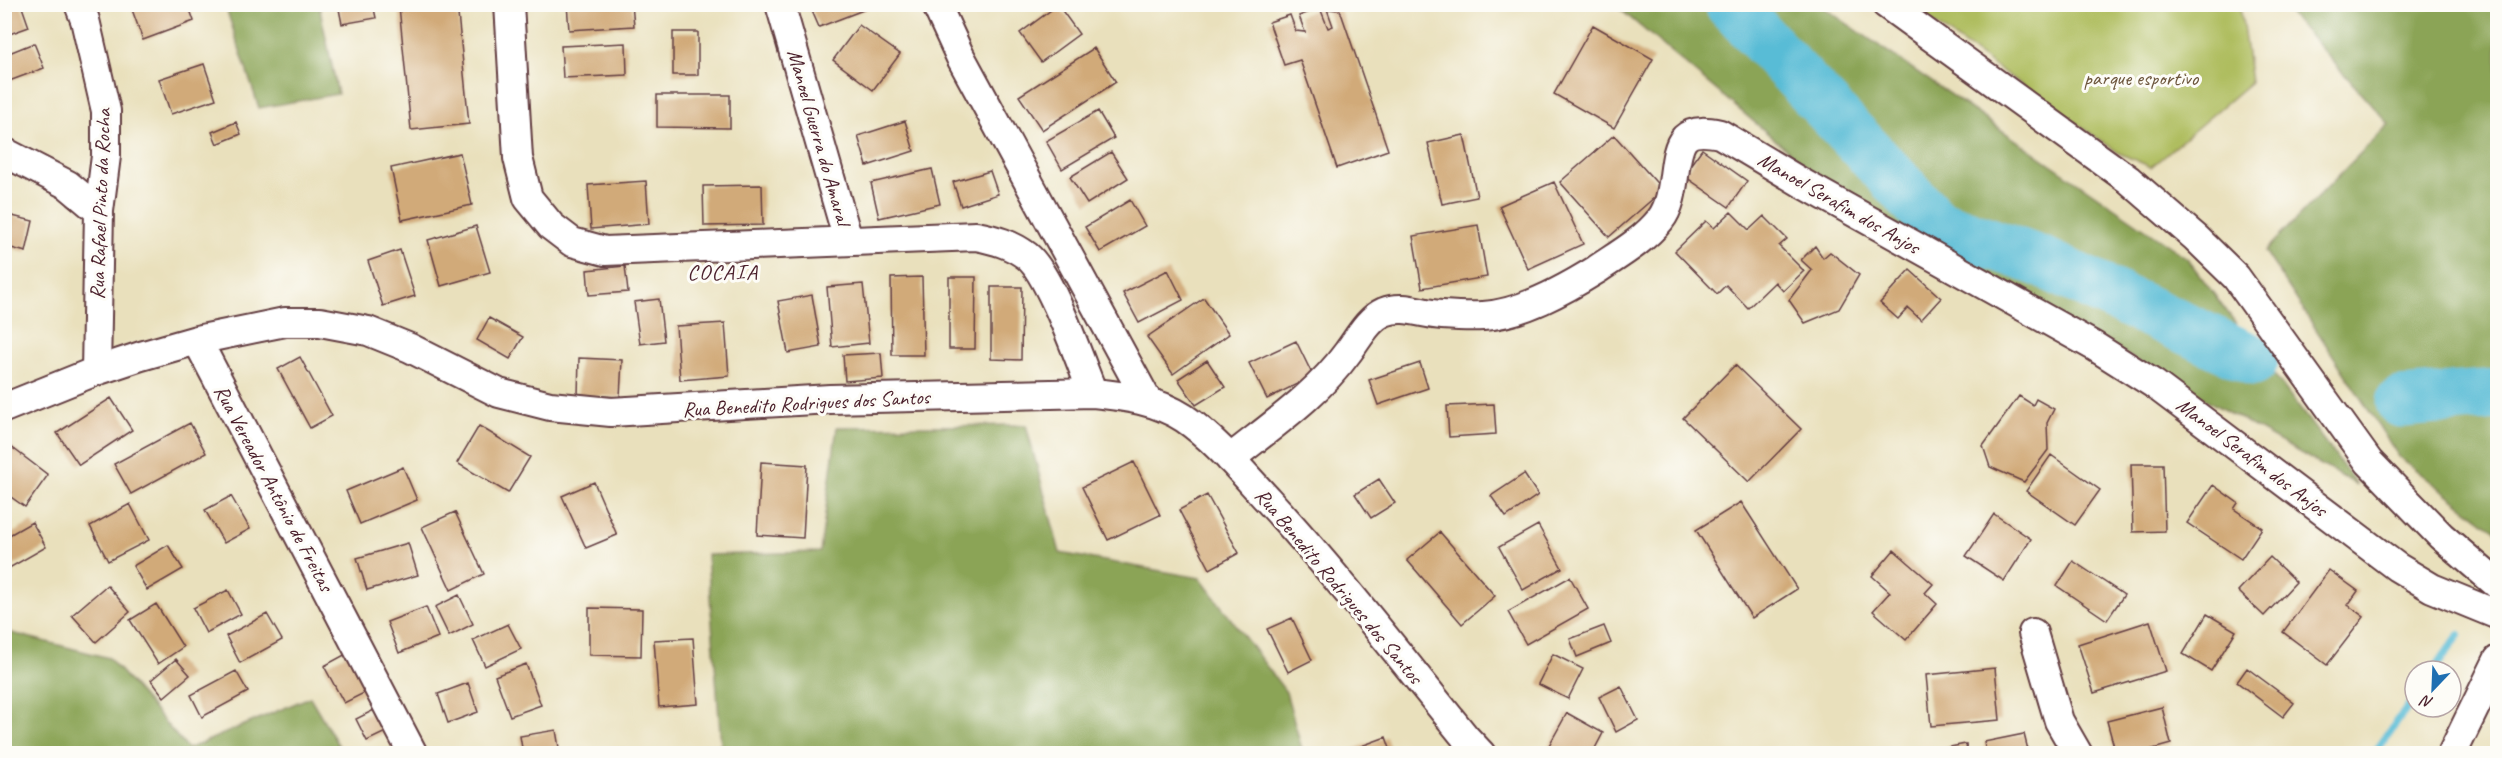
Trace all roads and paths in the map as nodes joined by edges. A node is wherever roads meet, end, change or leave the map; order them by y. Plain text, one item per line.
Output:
1 (79, 4) edge
2 (509, 4) edge
3 (780, 4) edge
4 (936, 4) edge
5 (1886, 4) edge
6 (4, 152) edge
7 (99, 211) junction
8 (848, 240) junction
9 (197, 340) junction
10 (96, 371) junction
11 (1093, 393) junction
12 (1148, 402) junction
13 (4, 408) edge
14 (1230, 459) junction
15 (2498, 585) edge
16 (2498, 615) edge
17 (2033, 633) dead end
18 (2498, 660) edge
19 (413, 753) edge
20 (1481, 753) edge
21 (2078, 753) edge
22 (2452, 753) edge

1 - 7 street, Rua Rafael Pinto da Rocha
2 - 8 street, Manoel Guerra do Amaral
3 - 8 street, Manoel Guerra do Amaral
4 - 12 street
5 - 15 street
6 - 7 street
7 - 10 street, Rua Rafael Pinto da Rocha
8 - 11 street
9 - 10 street, Rua Benedito Rodrigues dos Santos
9 - 11 street, Rua Benedito Rodrigues dos Santos
9 - 19 street, Rua Vereador Antônio de Freitas
10 - 13 street, Rua Benedito Rodrigues dos Santos
11 - 12 street, Rua Benedito Rodrigues dos Santos
12 - 14 street, Rua Benedito Rodrigues dos Santos
14 - 16 street, Manoel Serafim dos Anjos
14 - 20 street, Rua Benedito Rodrigues dos Santos
17 - 21 street
18 - 22 street

